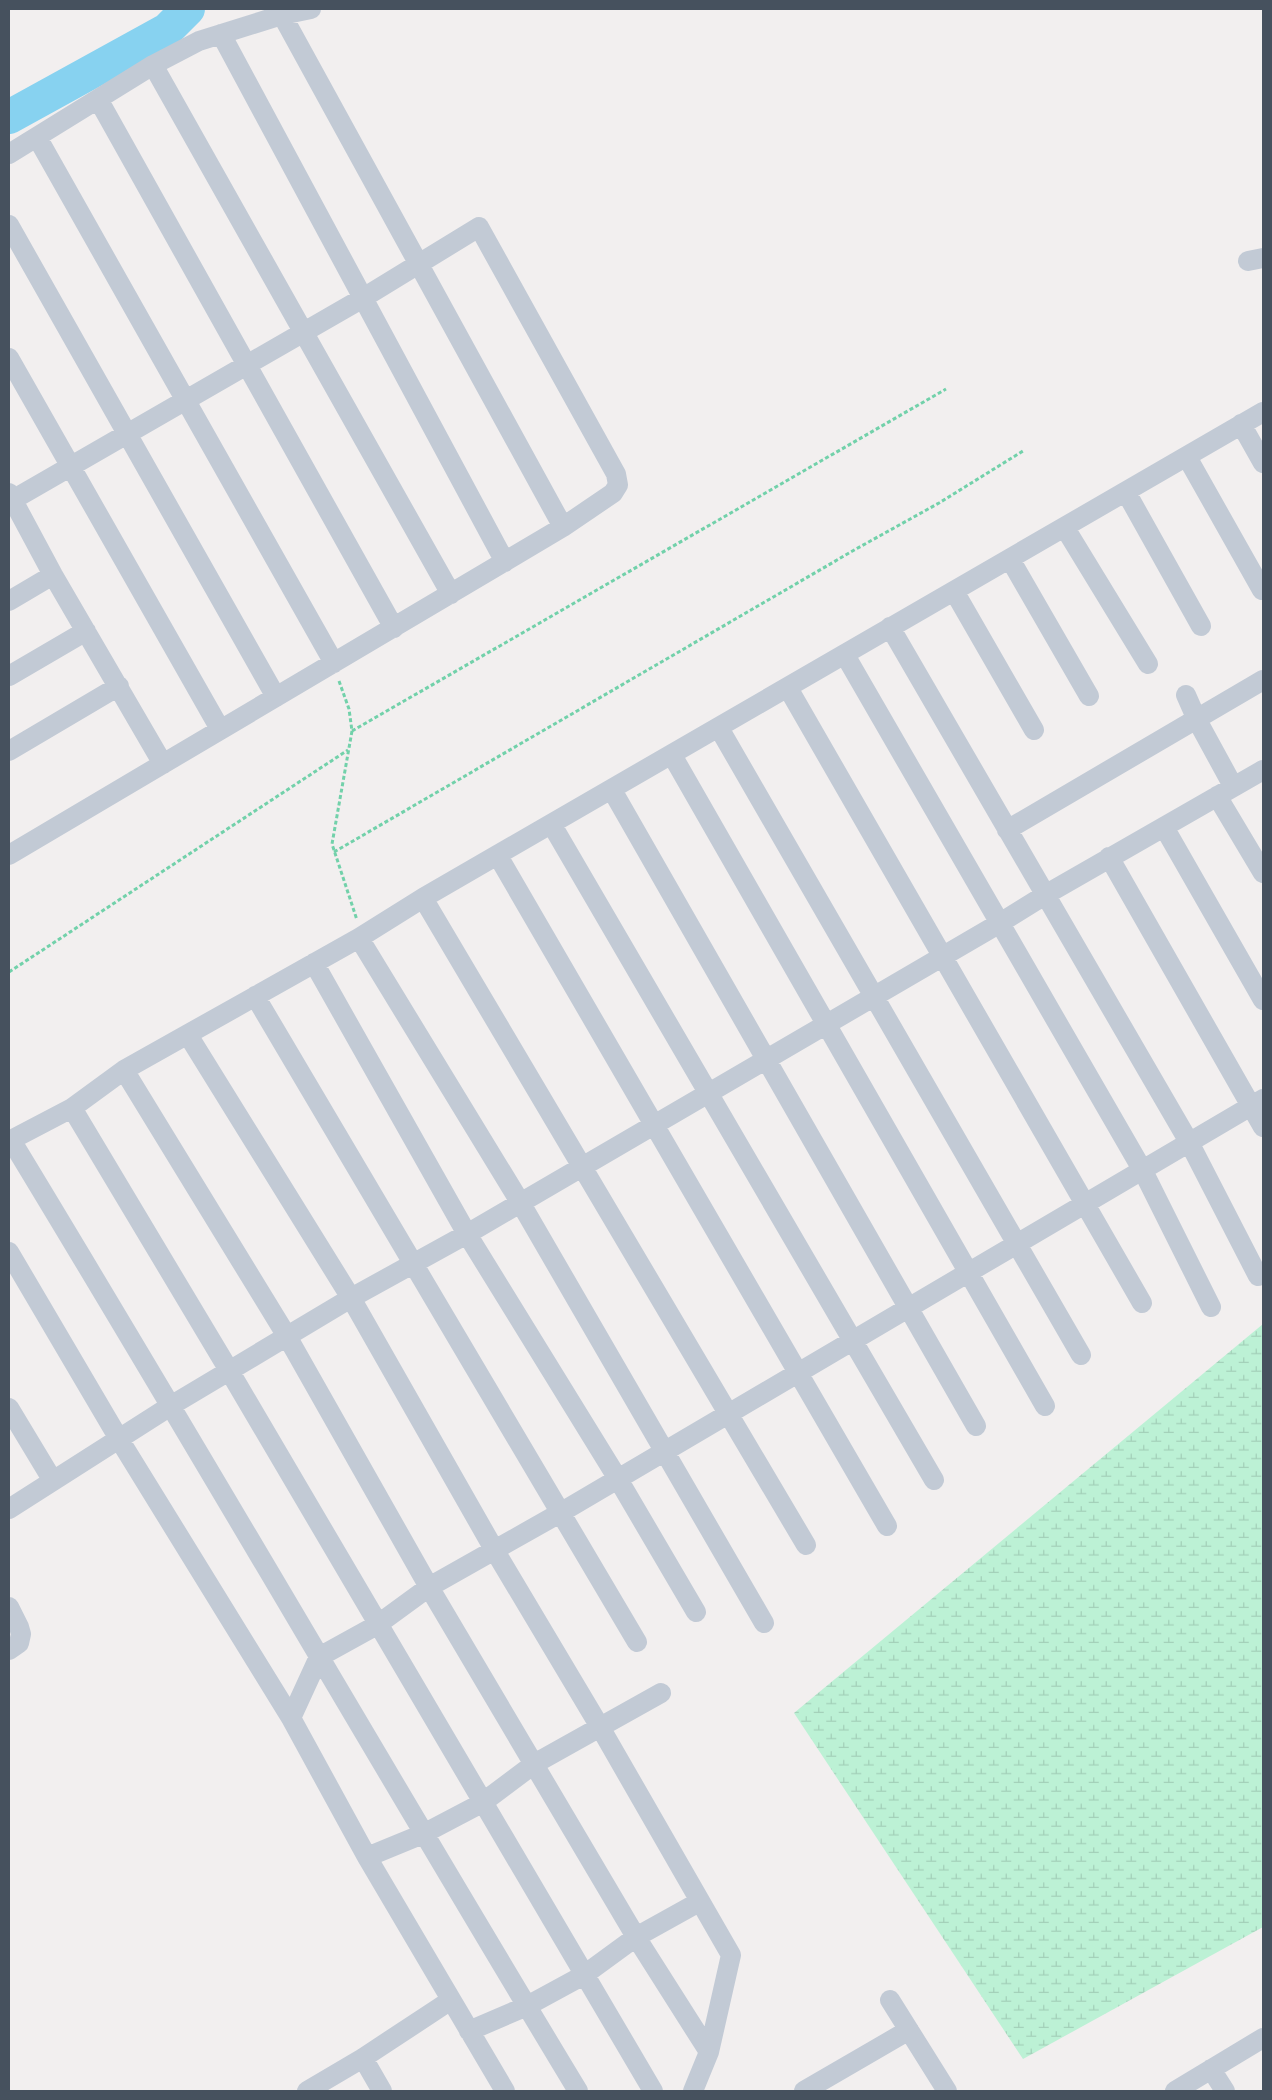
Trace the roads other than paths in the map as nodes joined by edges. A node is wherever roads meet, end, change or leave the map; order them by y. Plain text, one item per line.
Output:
1 (311, 9) edge
2 (282, 15) junction
3 (220, 34) junction
4 (153, 65) junction
5 (98, 99) junction
6 (37, 137) junction
7 (9, 154) edge
8 (9, 225) edge
9 (419, 265) junction
10 (363, 298) junction
11 (303, 332) junction
12 (9, 358) edge
13 (246, 365) junction
14 (186, 401) junction
15 (1263, 412) edge
16 (1241, 424) junction
17 (127, 434) junction
18 (1187, 457) junction
19 (1263, 463) edge
20 (70, 466) junction
21 (1126, 492) junction
22 (10, 498) edge
23 (563, 527) junction
24 (1065, 528) junction
25 (1010, 559) junction
26 (505, 562) junction
27 (54, 575) junction
28 (1262, 590) dead end
29 (954, 591) junction
30 (451, 594) junction
31 (9, 601) edge
32 (1201, 626) dead end
33 (890, 627) junction
34 (394, 628) junction
35 (86, 631) junction
36 (845, 655) junction
37 (334, 664) junction
38 (1148, 664) dead end
39 (9, 676) edge
40 (1263, 680) edge
41 (119, 686) junction
42 (788, 688) junction
43 (1186, 695) dead end
44 (1089, 696) dead end
45 (276, 697) junction
46 (1197, 720) junction
47 (719, 728) junction
48 (220, 729) junction
49 (1034, 730) dead end
50 (9, 751) edge
51 (672, 755) junction
52 (163, 764) junction
53 (1263, 770) edge
54 (612, 790) junction
55 (1225, 791) junction
56 (552, 825) junction
57 (1164, 827) junction
58 (1007, 830) junction
59 (9, 855) edge
60 (498, 856) junction
61 (1109, 857) junction
62 (1263, 873) edge
63 (1045, 894) junction
64 (423, 898) junction
65 (1000, 923) junction
66 (359, 938) junction
67 (942, 957) junction
68 (314, 963) junction
69 (255, 996) junction
70 (874, 996) junction
71 (1263, 1000) edge
72 (826, 1024) junction
73 (188, 1035) junction
74 (766, 1060) junction
75 (124, 1070) junction
76 (708, 1093) junction
77 (1257, 1102) edge
78 (72, 1108) junction
79 (654, 1125) junction
80 (1263, 1127) edge
81 (10, 1141) edge
82 (1188, 1142) junction
83 (582, 1166) junction
84 (1143, 1171) junction
85 (520, 1202) junction
86 (1086, 1204) junction
87 (467, 1234) junction
88 (1018, 1244) junction
89 (9, 1252) edge
90 (412, 1263) junction
91 (969, 1273) junction
92 (1258, 1276) dead end
93 (351, 1298) junction
94 (1142, 1303) dead end
95 (1211, 1307) dead end
96 (908, 1308) junction
97 (288, 1338) junction
98 (853, 1341) junction
99 (1081, 1354) dead end
100 (230, 1372) junction
101 (798, 1373) junction
102 (172, 1406) junction
103 (1045, 1406) dead end
104 (9, 1408) edge
105 (728, 1413) junction
106 (976, 1426) dead end
107 (119, 1438) junction
108 (666, 1450) junction
109 (618, 1479) junction
110 (934, 1480) dead end
111 (53, 1481) junction
112 (9, 1509) edge
113 (560, 1513) junction
114 (887, 1526) dead end
115 (806, 1545) dead end
116 (495, 1551) junction
117 (430, 1587) junction
118 (9, 1607) edge
119 (696, 1612) dead end
120 (764, 1622) dead end
121 (377, 1625) junction
122 (637, 1642) dead end
123 (9, 1650) edge
124 (319, 1657) junction
125 (661, 1693) dead end
126 (290, 1718) junction
127 (600, 1727) junction
128 (534, 1764) junction
129 (482, 1803) junction
130 (423, 1834) junction
131 (367, 1857) junction
132 (699, 1902) junction
133 (636, 1937) junction
134 (584, 1975) junction
135 (451, 2000) junction
136 (890, 2000) dead end
137 (527, 2006) junction
138 (469, 2030) junction
139 (909, 2030) junction
140 (1263, 2038) edge
141 (708, 2052) junction
142 (363, 2058) junction
143 (1211, 2069) junction
144 (944, 2090) edge
145 (307, 2091) edge
146 (382, 2091) edge
147 (505, 2091) edge
148 (578, 2091) edge
149 (653, 2091) edge
150 (693, 2091) edge
151 (804, 2091) edge
152 (1175, 2091) edge
153 (1225, 2091) edge

1 - 2 street
2 - 3 street
2 - 9 street
3 - 4 street
3 - 10 street
4 - 5 street
4 - 11 street
5 - 6 street
5 - 13 street
6 - 7 street
6 - 14 street
8 - 17 street
9 - 10 street
9 - 23 street
9 - 23 street
10 - 11 street
10 - 26 street
11 - 13 street
11 - 30 street
12 - 20 street
13 - 14 street
13 - 34 street
14 - 17 street
14 - 37 street
15 - 16 street
16 - 18 street
16 - 19 street
17 - 20 street
17 - 45 street
18 - 21 street
18 - 28 street
20 - 22 street
20 - 48 street
21 - 24 street
21 - 32 street
22 - 27 street
23 - 26 street
24 - 25 street
24 - 38 street
25 - 29 street
25 - 44 street
26 - 30 street
27 - 31 street
27 - 35 street
29 - 33 street
29 - 49 street
30 - 34 street
33 - 36 street
33 - 58 street
34 - 37 street
35 - 39 street
35 - 41 street
36 - 42 street
36 - 65 street
37 - 45 street
40 - 46 street
41 - 50 street
41 - 52 street
42 - 47 street
42 - 67 street
43 - 46 street
45 - 48 street
46 - 55 street
46 - 58 street
47 - 51 street
47 - 70 street
48 - 52 street
51 - 54 street
51 - 72 street
52 - 59 street
53 - 55 street
54 - 56 street
54 - 74 street
55 - 57 street
55 - 62 street
56 - 60 street
56 - 76 street
57 - 61 street
57 - 71 street
58 - 63 street
60 - 64 street
60 - 79 street
61 - 63 street
61 - 77 street
63 - 65 street
63 - 82 street
64 - 66 street
64 - 83 street
65 - 67 street
65 - 84 street
66 - 68 street
66 - 85 street
67 - 70 street
67 - 86 street
68 - 69 street
68 - 87 street
69 - 73 street
69 - 90 street
70 - 72 street
70 - 88 street
72 - 74 street
72 - 91 street
73 - 75 street
73 - 93 street
74 - 76 street
74 - 96 street
75 - 78 street
75 - 97 street
76 - 79 street
76 - 98 street
77 - 80 street
77 - 82 street
78 - 81 street
78 - 100 street
79 - 83 street
79 - 101 street
81 - 102 street
82 - 84 street
82 - 92 street
83 - 85 street
83 - 105 street
84 - 86 street
84 - 95 street
85 - 87 street
85 - 108 street
86 - 88 street
86 - 94 street
87 - 90 street
87 - 109 street
88 - 91 street
88 - 99 street
89 - 107 street
90 - 93 street
90 - 113 street
91 - 96 street
91 - 103 street
93 - 97 street
93 - 116 street
96 - 98 street
96 - 106 street
97 - 100 street
97 - 117 street
98 - 101 street
98 - 110 street
100 - 102 street
100 - 121 street
101 - 105 street
101 - 114 street
102 - 107 street
102 - 124 street
104 - 111 street
105 - 108 street
105 - 115 street
107 - 111 street
107 - 126 street
108 - 109 street
108 - 120 street
109 - 113 street
109 - 119 street
111 - 112 street
113 - 116 street
113 - 122 street
116 - 117 street
116 - 127 street
117 - 121 street
117 - 128 street
118 - 123 street
121 - 124 street
121 - 129 street
124 - 126 street
124 - 130 street
125 - 127 street
126 - 131 street
127 - 128 street
127 - 132 street
128 - 129 street
128 - 133 street
129 - 130 street
129 - 134 street
130 - 131 street
130 - 137 street
131 - 135 street
132 - 133 street
132 - 141 street
133 - 134 street
133 - 141 street
134 - 137 street
134 - 149 street
135 - 138 street
135 - 142 street
136 - 139 street
137 - 138 street
137 - 148 street
138 - 147 street
139 - 144 street
139 - 151 street
140 - 143 street
141 - 150 street
142 - 145 street
142 - 146 street
143 - 152 street
143 - 153 street

